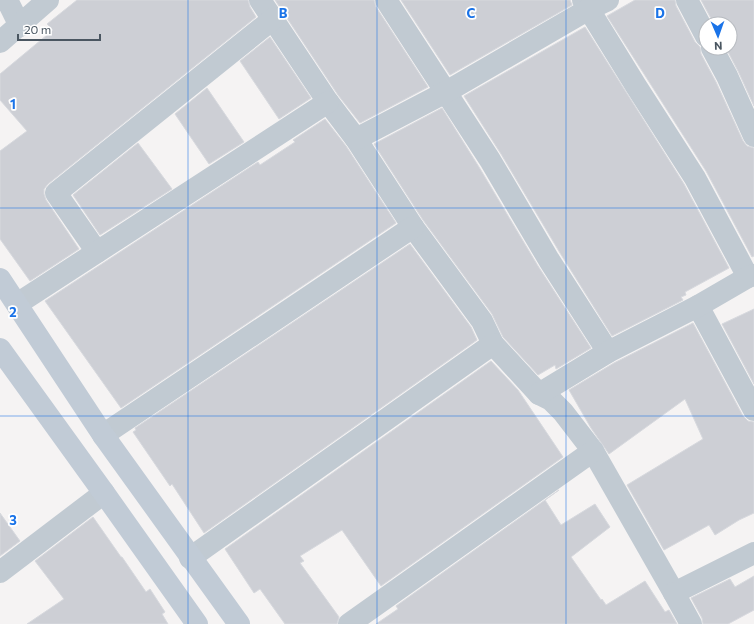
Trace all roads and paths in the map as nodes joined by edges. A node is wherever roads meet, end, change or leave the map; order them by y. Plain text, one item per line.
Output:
1 (7, 0) edge
2 (48, 0) edge
3 (260, 0) edge
4 (386, 0) edge
5 (687, 0) edge
6 (594, 3) edge
7 (273, 19) junction
8 (698, 21) edge
9 (20, 26) junction
10 (0, 42) edge
11 (716, 56) edge
12 (446, 92) junction
13 (328, 102) junction
14 (754, 136) edge
15 (356, 139) junction
16 (413, 227) junction
17 (97, 252) junction
18 (751, 276) edge
19 (0, 279) edge
20 (17, 304) junction
21 (698, 306) junction
22 (493, 344) junction
23 (0, 349) edge
24 (608, 352) junction
25 (539, 394) junction
26 (754, 410) edge
27 (103, 435) junction
28 (593, 451) junction
29 (104, 493) junction
30 (754, 553) edge
31 (190, 558) junction
32 (0, 572) edge
33 (674, 593) junction
34 (197, 624) edge
35 (239, 624) edge
36 (349, 624) edge
37 (691, 624) edge

1 - 9 street
2 - 9 street
3 - 7 street
4 - 12 street
5 - 8 street
6 - 12 street
6 - 18 street
7 - 13 street
7 - 17 street
9 - 10 street
11 - 14 street
12 - 15 street
12 - 24 street
13 - 15 street
13 - 17 street
15 - 16 street
16 - 22 street
16 - 27 street
17 - 20 street
18 - 21 street
19 - 20 main road
20 - 27 main road
21 - 24 street
21 - 26 street
22 - 25 street
22 - 31 street
23 - 29 main road
24 - 25 street
25 - 28 street
27 - 31 main road
28 - 33 street
28 - 36 street
29 - 32 street
29 - 34 main road
30 - 33 street
31 - 35 main road
33 - 37 street

